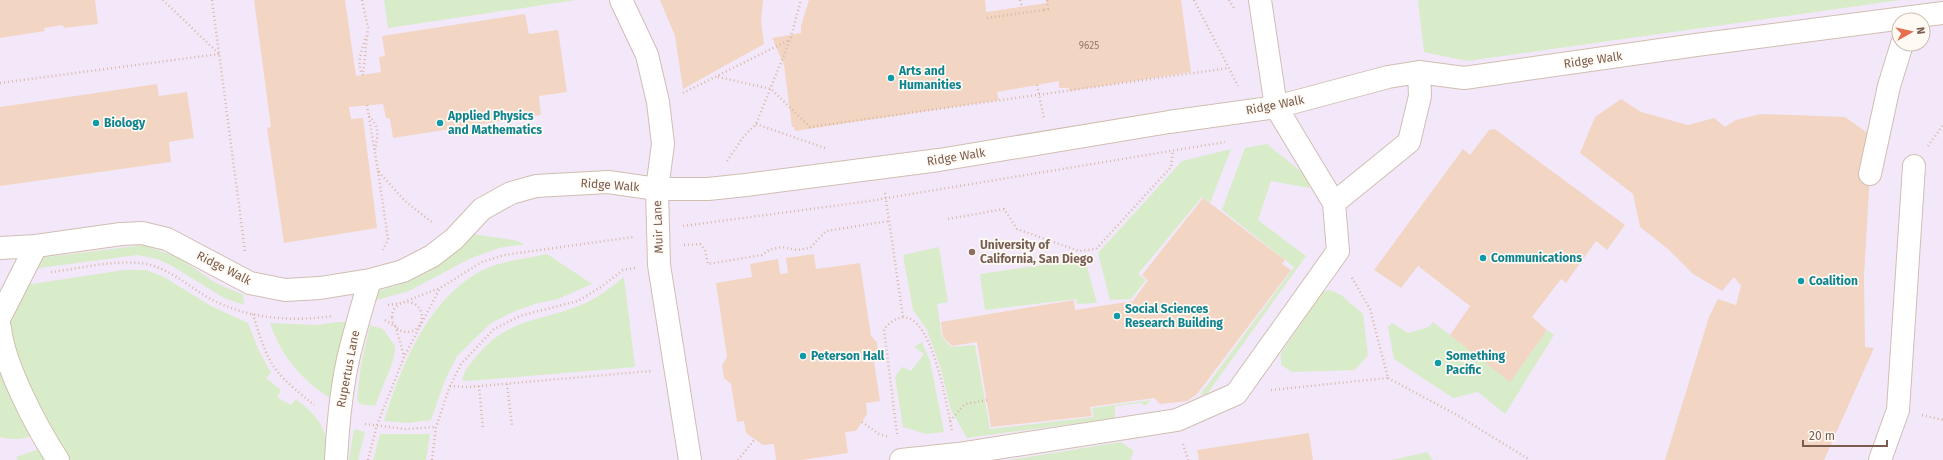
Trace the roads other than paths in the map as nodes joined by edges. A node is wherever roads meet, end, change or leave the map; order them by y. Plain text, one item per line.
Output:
1 (621, 0) edge
2 (1260, 0) edge
3 (1943, 13) edge
4 (1931, 15) edge
5 (1891, 21) edge
6 (1900, 52) edge
7 (1418, 72) junction
8 (1276, 108) junction
9 (1914, 166) dead end
10 (1870, 174) dead end
11 (657, 189) junction
12 (1334, 203) junction
13 (36, 246) junction
14 (0, 248) edge
15 (370, 280) junction
16 (0, 317) edge
17 (0, 328) edge
18 (899, 450) edge
19 (58, 460) edge
20 (336, 460) edge
21 (690, 460) edge
22 (1880, 460) edge

1 - 11 street, Muir Lane
2 - 8 street
3 - 4 street, Ridge Walk
5 - 7 street, Ridge Walk
6 - 10 street
7 - 8 street, Ridge Walk
7 - 12 street
8 - 11 street, Ridge Walk
8 - 12 street
9 - 22 street
11 - 15 street, Ridge Walk
11 - 21 street, Muir Lane
12 - 18 street
13 - 14 street, Ridge Walk
13 - 15 street, Ridge Walk
13 - 16 street
15 - 20 street, Rupertus Lane
17 - 19 street

